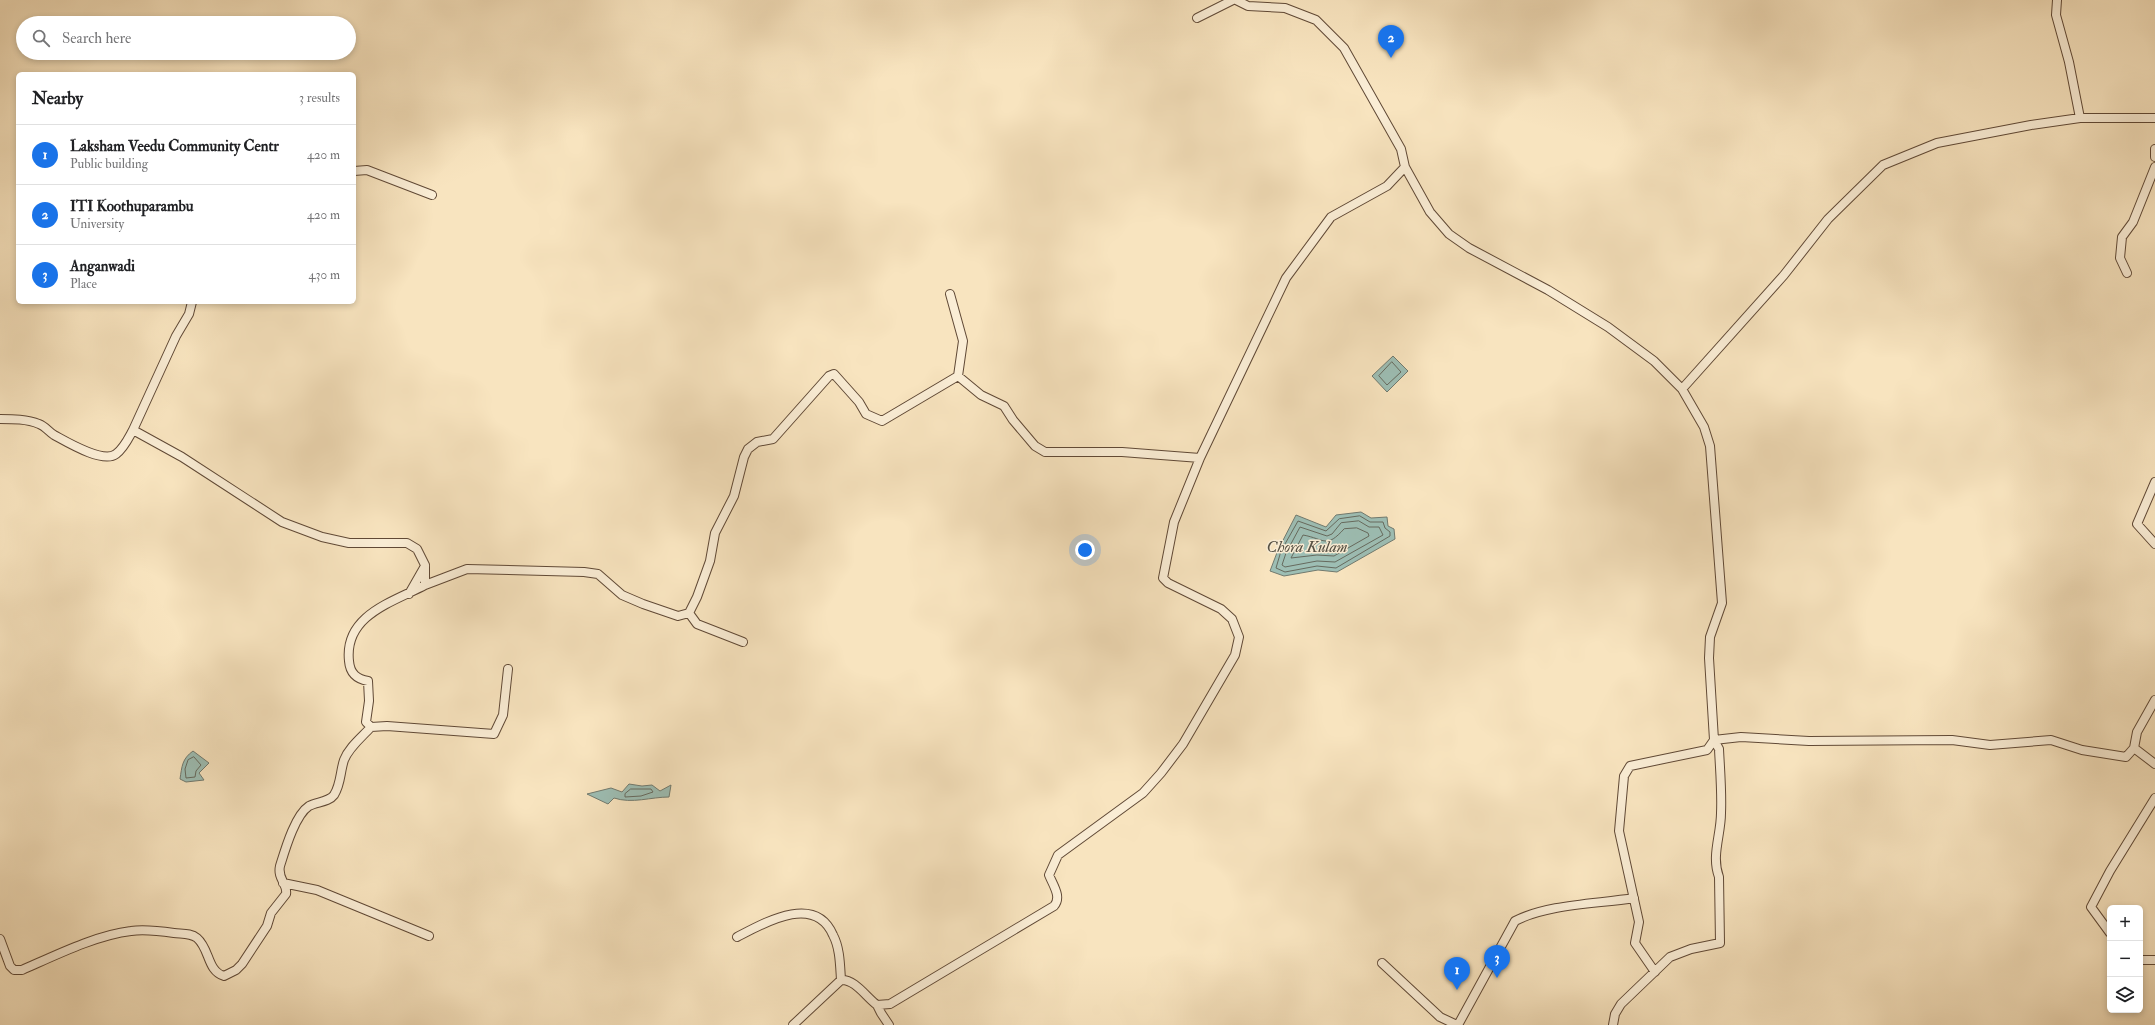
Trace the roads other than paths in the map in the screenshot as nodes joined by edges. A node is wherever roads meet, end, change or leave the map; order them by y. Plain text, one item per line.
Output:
1 (1233, 0) edge
2 (1236, 0) edge
3 (2057, 0) edge
4 (1197, 18) dead end
5 (2080, 118) junction
6 (2155, 118) edge
7 (2155, 149) edge
8 (2155, 157) edge
9 (1405, 167) junction
10 (2155, 167) edge
11 (356, 171) edge
12 (432, 195) dead end
13 (2127, 273) dead end
14 (950, 294) dead end
15 (192, 304) edge
16 (958, 376) junction
17 (1682, 389) junction
18 (0, 419) edge
19 (134, 430) junction
20 (1200, 458) junction
21 (2155, 482) edge
22 (2155, 544) edge
23 (425, 565) junction
24 (425, 585) junction
25 (409, 594) junction
26 (689, 614) junction
27 (743, 642) dead end
28 (508, 669) dead end
29 (2155, 700) edge
30 (371, 727) junction
31 (1714, 740) junction
32 (2134, 748) junction
33 (2155, 764) edge
34 (2155, 798) edge
35 (283, 883) junction
36 (1634, 898) junction
37 (2107, 929) edge
38 (429, 936) dead end
39 (737, 937) dead end
40 (0, 939) edge
41 (2143, 960) edge
42 (2155, 960) edge
43 (1382, 963) dead end
44 (1655, 972) junction
45 (841, 980) junction
46 (877, 1005) junction
47 (793, 1025) edge
48 (889, 1025) edge
49 (1458, 1025) edge
50 (1613, 1025) edge

1 - 4 street
2 - 9 street
3 - 5 street
5 - 6 street
5 - 17 street
7 - 8 street
9 - 17 street
9 - 20 street
10 - 13 street
11 - 12 street
14 - 16 street
15 - 19 street
16 - 20 street
16 - 26 street
17 - 31 street
18 - 19 street
19 - 23 street
20 - 46 street
21 - 22 street
23 - 24 street
23 - 25 street
24 - 25 street
24 - 26 street
25 - 30 street
26 - 27 street
28 - 30 street
29 - 32 street
30 - 35 street
31 - 32 street
31 - 36 street
31 - 44 street
32 - 33 street
34 - 37 street
35 - 38 street
35 - 40 street
36 - 44 street
36 - 49 street
39 - 45 street
41 - 42 street
43 - 49 street
44 - 50 street
45 - 46 street
45 - 47 street
46 - 48 street

